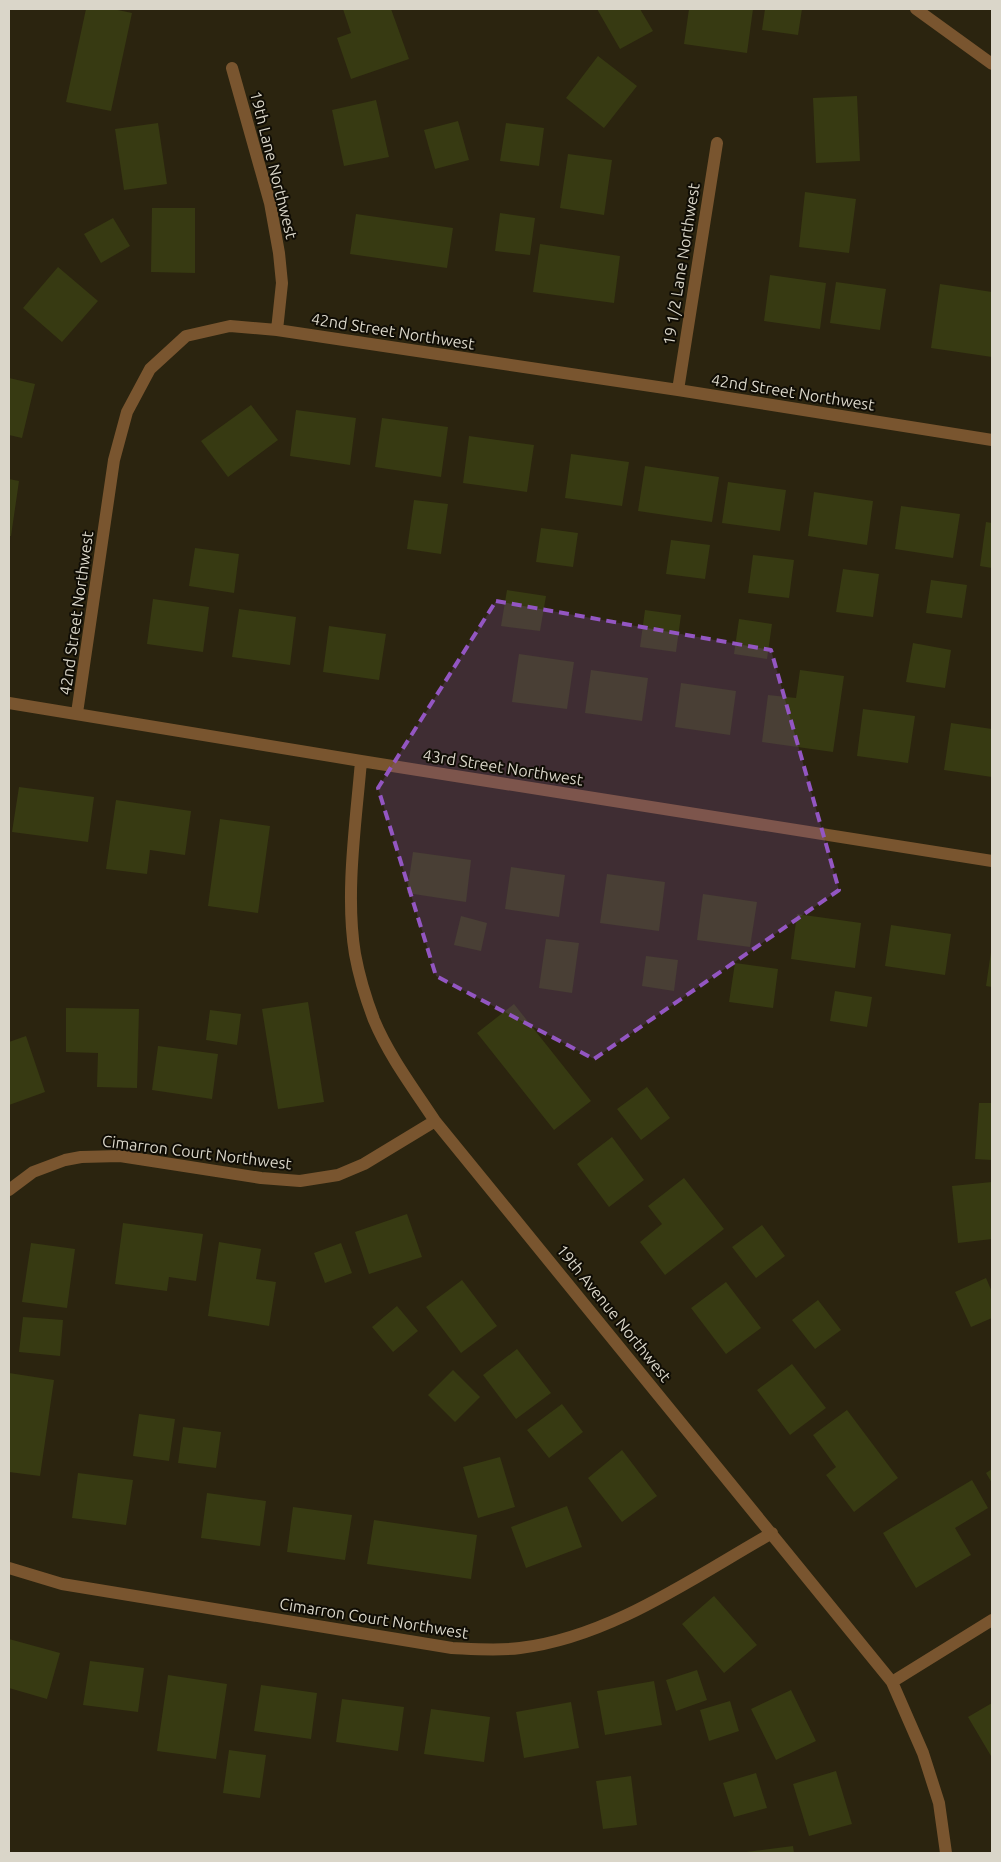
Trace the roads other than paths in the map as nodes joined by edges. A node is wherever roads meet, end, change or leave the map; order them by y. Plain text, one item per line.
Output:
1 (916, 9) edge
2 (992, 64) edge
3 (232, 68) dead end
4 (717, 143) dead end
5 (277, 330) junction
6 (678, 390) junction
7 (992, 440) edge
8 (9, 702) edge
9 (77, 713) junction
10 (361, 761) junction
11 (992, 861) edge
12 (435, 1120) junction
13 (9, 1190) edge
14 (772, 1534) junction
15 (9, 1568) edge
16 (992, 1620) edge
17 (892, 1682) junction
18 (946, 1853) edge

1 - 2 street
3 - 5 street, 19th Lane Northwest
4 - 6 street, 19 1/2 Lane Northwest
5 - 6 street, 42nd Street Northwest
5 - 9 street, 42nd Street Northwest
6 - 7 street, 42nd Street Northwest
8 - 9 street, 43rd Street Northwest
9 - 10 street, 43rd Street Northwest
10 - 11 street, 43rd Street Northwest
10 - 12 street, 19th Avenue Northwest
12 - 13 street, Cimarron Court Northwest
12 - 14 street, 19th Avenue Northwest
14 - 15 street, Cimarron Court Northwest
14 - 17 street, 19th Avenue Northwest
16 - 17 street
17 - 18 street, 19th Avenue Northwest

